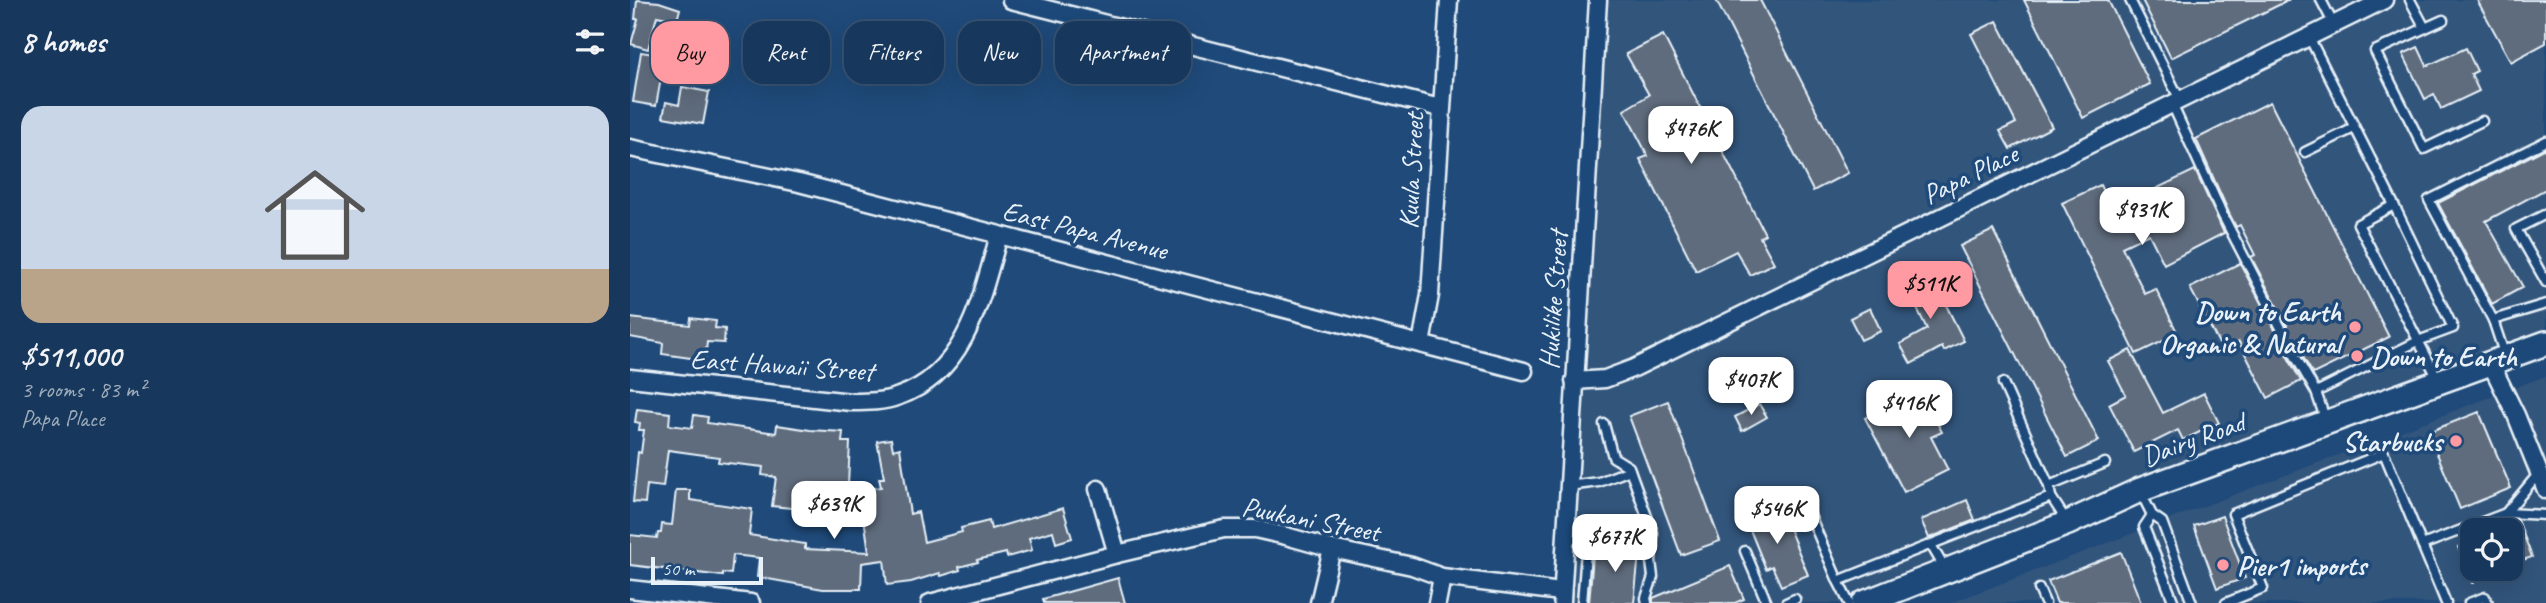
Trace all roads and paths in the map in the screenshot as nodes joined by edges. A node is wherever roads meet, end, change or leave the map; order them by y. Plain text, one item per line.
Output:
1 (1011, 0) edge
2 (1449, 0) edge
3 (1598, 0) edge
4 (2130, 0) edge
5 (2321, 0) edge
6 (2384, 0) edge
7 (2410, 0) edge
8 (2443, 20) dead end
9 (2334, 25) junction
10 (2425, 28) junction
11 (2309, 37) junction
12 (2176, 102) junction
13 (1440, 108) junction
14 (2482, 121) dead end
15 (2354, 128) junction
16 (2546, 141) edge
17 (630, 148) edge
18 (2305, 152) dead end
19 (2393, 205) junction
20 (2546, 214) edge
21 (999, 235) junction
22 (2546, 282) edge
23 (2546, 304) edge
24 (2493, 320) junction
25 (2281, 328) dead end
26 (2418, 341) junction
27 (2546, 343) edge
28 (1421, 344) junction
29 (2291, 349) dead end
30 (2498, 360) junction
31 (1524, 371) dead end
32 (630, 378) edge
33 (1574, 381) junction
34 (2439, 382) junction
35 (2003, 383) dead end
36 (2316, 392) junction
37 (2326, 423) junction
38 (1604, 424) dead end
39 (2105, 463) dead end
40 (1630, 470) junction
41 (2539, 473) junction
42 (1568, 486) junction
43 (2049, 486) junction
44 (1098, 489) dead end
45 (2140, 490) junction
46 (2546, 490) edge
47 (2051, 497) junction
48 (1806, 506) dead end
49 (2505, 514) junction
50 (2152, 515) junction
51 (2546, 515) edge
52 (2068, 523) junction
53 (1565, 538) junction
54 (1931, 545) junction
55 (2422, 545) junction
56 (1332, 549) junction
57 (1745, 551) dead end
58 (1117, 554) junction
59 (1946, 572) junction
60 (1442, 577) junction
61 (1838, 582) junction
62 (630, 589) edge
63 (2039, 589) dead end
64 (1561, 598) edge
65 (1795, 599) dead end
66 (751, 603) edge
67 (930, 603) edge
68 (1319, 603) edge
69 (1437, 603) edge
70 (1582, 603) edge
71 (1647, 603) edge
72 (1767, 603) edge
73 (1786, 603) edge
74 (1849, 603) edge
75 (1864, 603) edge
76 (2045, 603) edge
77 (2174, 603) edge
78 (2192, 603) edge
79 (2226, 603) edge
80 (2446, 603) edge
81 (2469, 603) edge
82 (2488, 603) edge

1 - 13 street
2 - 13 street, Kuula Street
3 - 33 street, Hukilike Street
4 - 12 lane
5 - 9 lane
6 - 9 street, Papa Place
7 - 10 lane
8 - 10 lane
9 - 11 street, Papa Place
10 - 14 lane
11 - 12 street, Papa Place
11 - 15 lane
12 - 25 lane
12 - 33 street, Papa Place
13 - 28 street, Kuula Street
15 - 18 lane
15 - 19 lane
16 - 24 lane
17 - 21 street, East Papa Avenue
19 - 26 lane
19 - 26 lane
20 - 22 lane
21 - 28 street, East Papa Avenue
21 - 32 street, East Hawaii Street
23 - 24 lane
24 - 30 lane
26 - 34 lane
26 - 36 lane
27 - 30 main road, Dairy Road
28 - 31 street, East Papa Avenue
29 - 36 lane
30 - 34 main road, Dairy Road
30 - 41 street
33 - 42 street, Hukilike Street
34 - 37 main road, Dairy Road
35 - 43 lane
36 - 37 lane
37 - 45 main road, Dairy Road
38 - 40 lane
39 - 43 lane
40 - 42 lane
40 - 71 lane
41 - 46 street
41 - 49 lane
42 - 53 street, Hukilike Street
43 - 47 lane
44 - 58 street
45 - 50 lane
45 - 52 main road, Dairy Road
47 - 52 lane
47 - 54 lane
48 - 61 lane
49 - 51 lane
49 - 55 lane
50 - 77 lane
50 - 78 lane
52 - 59 main road, Dairy Road
53 - 64 street, Hukilike Street
53 - 70 lane
54 - 59 lane
54 - 61 lane
55 - 79 lane
55 - 80 lane
56 - 58 street, Puukani Street
56 - 60 street, Puukani Street
56 - 68 street
57 - 72 lane
58 - 67 street, Puukani Street
59 - 75 main road, Dairy Road
60 - 64 street, Puukani Street
60 - 69 street
61 - 74 lane
62 - 66 street
63 - 76 lane
65 - 73 lane
81 - 82 lane

